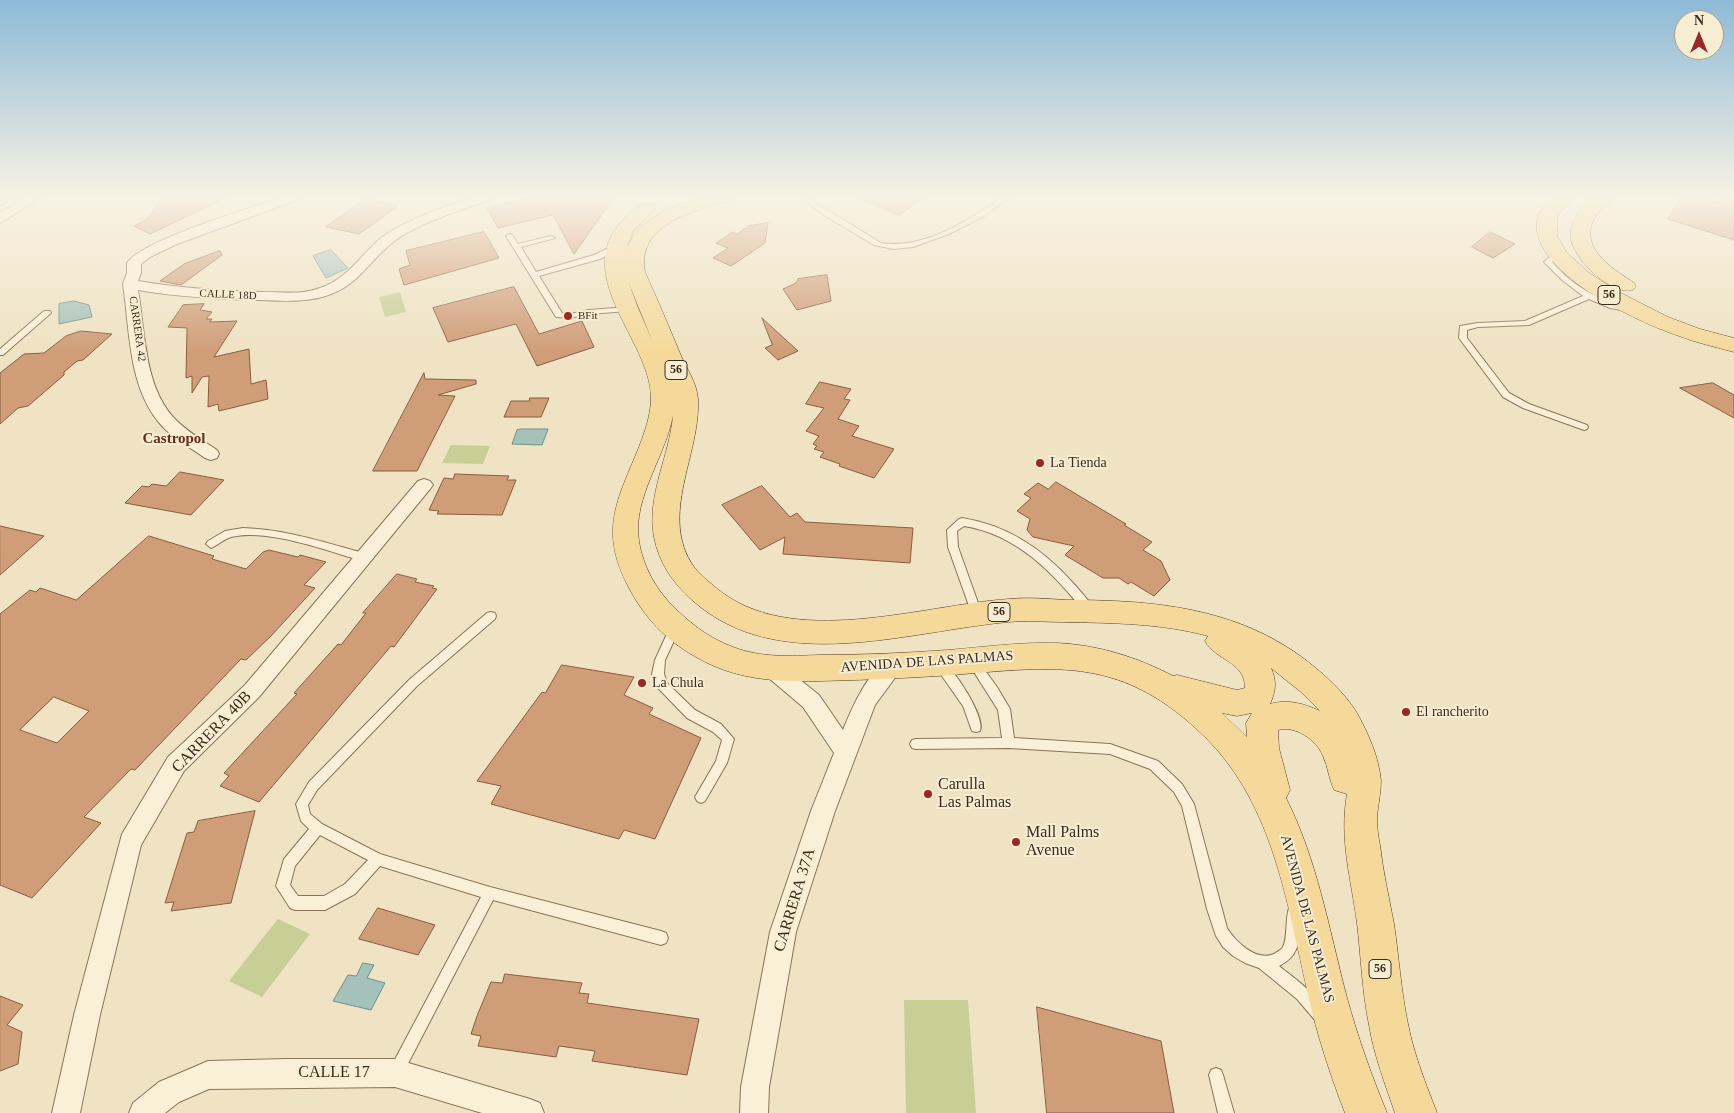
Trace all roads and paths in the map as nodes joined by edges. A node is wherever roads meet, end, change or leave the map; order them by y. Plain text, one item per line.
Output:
1 (158, 248) edge
2 (379, 248) edge
3 (519, 248) edge
4 (616, 248) joint
5 (637, 248) edge
6 (1554, 248) edge
7 (1582, 248) edge
8 (1558, 254) junction
9 (535, 275) junction
10 (130, 284) junction
11 (327, 290) joint
12 (1587, 297) junction
13 (628, 309) junction
14 (1638, 312) junction
15 (47, 314) dead end
16 (1734, 328) edge
17 (1734, 345) edge
18 (0, 353) edge
19 (1584, 427) dead end
20 (211, 454) dead end
21 (424, 485) dead end
22 (212, 544) dead end
23 (363, 558) junction
24 (1090, 611) junction
25 (978, 614) junction
26 (491, 616) dead end
27 (1185, 618) junction
28 (676, 627) junction
29 (971, 661) junction
30 (938, 663) junction
31 (893, 667) junction
32 (771, 668) junction
33 (1156, 683) junction
34 (976, 726) dead end
35 (1009, 743) junction
36 (916, 744) dead end
37 (845, 751) junction
38 (701, 797) dead end
39 (1359, 821) junction
40 (318, 828) junction
41 (1282, 828) junction
42 (378, 859) junction
43 (1299, 880) junction
44 (490, 893) junction
45 (661, 938) dead end
46 (1264, 962) junction
47 (1336, 1032) junction
48 (395, 1073) junction
49 (1216, 1075) dead end
50 (66, 1113) edge
51 (144, 1113) edge
52 (530, 1113) edge
53 (754, 1113) edge
54 (1226, 1113) edge
55 (1366, 1113) edge
56 (1416, 1113) edge

1 - 10 street, CARRERA 42
2 - 11 street
3 - 9 lane
4 - 9 lane
4 - 13 main road, AVENIDA DE LAS PALMAS / 56
5 - 25 main road, 56
6 - 8 main road, 56
7 - 16 main road, 56
8 - 12 lane
8 - 14 main road, 56
9 - 13 lane
10 - 11 street, CALLE 18D
10 - 20 street, CARRERA 42
12 - 14 lane
12 - 19 lane
13 - 28 main road, AVENIDA DE LAS PALMAS / 56
14 - 17 main road, 56
15 - 18 lane
21 - 23 street, CARRERA 40B
22 - 23 lane
23 - 50 street, CARRERA 40B
24 - 25 main road, 56
24 - 25 lane
24 - 27 main road, 56
26 - 40 lane
27 - 33 main road
27 - 39 main road, 56
28 - 32 main road, AVENIDA DE LAS PALMAS / 56
28 - 38 lane
29 - 30 main road, AVENIDA DE LAS PALMAS / 56
29 - 33 main road, AVENIDA DE LAS PALMAS / 56
29 - 35 lane
30 - 31 main road, AVENIDA DE LAS PALMAS / 56
30 - 34 lane
31 - 32 main road, AVENIDA DE LAS PALMAS / 56
31 - 37 street, CARRERA 37A
32 - 37 street
33 - 41 main road, AVENIDA DE LAS PALMAS / 56
35 - 36 lane
35 - 46 lane
37 - 53 street, CARRERA 37A
39 - 41 main road
39 - 56 main road, 56
40 - 42 lane
40 - 42 lane
41 - 43 main road, AVENIDA DE LAS PALMAS / 56
42 - 44 lane
43 - 46 lane
43 - 47 main road, AVENIDA DE LAS PALMAS / 56
44 - 45 lane
44 - 48 lane
46 - 47 lane
47 - 55 main road, AVENIDA DE LAS PALMAS / 56
48 - 51 street, CALLE 17
48 - 52 street, CALLE 17
49 - 54 lane

